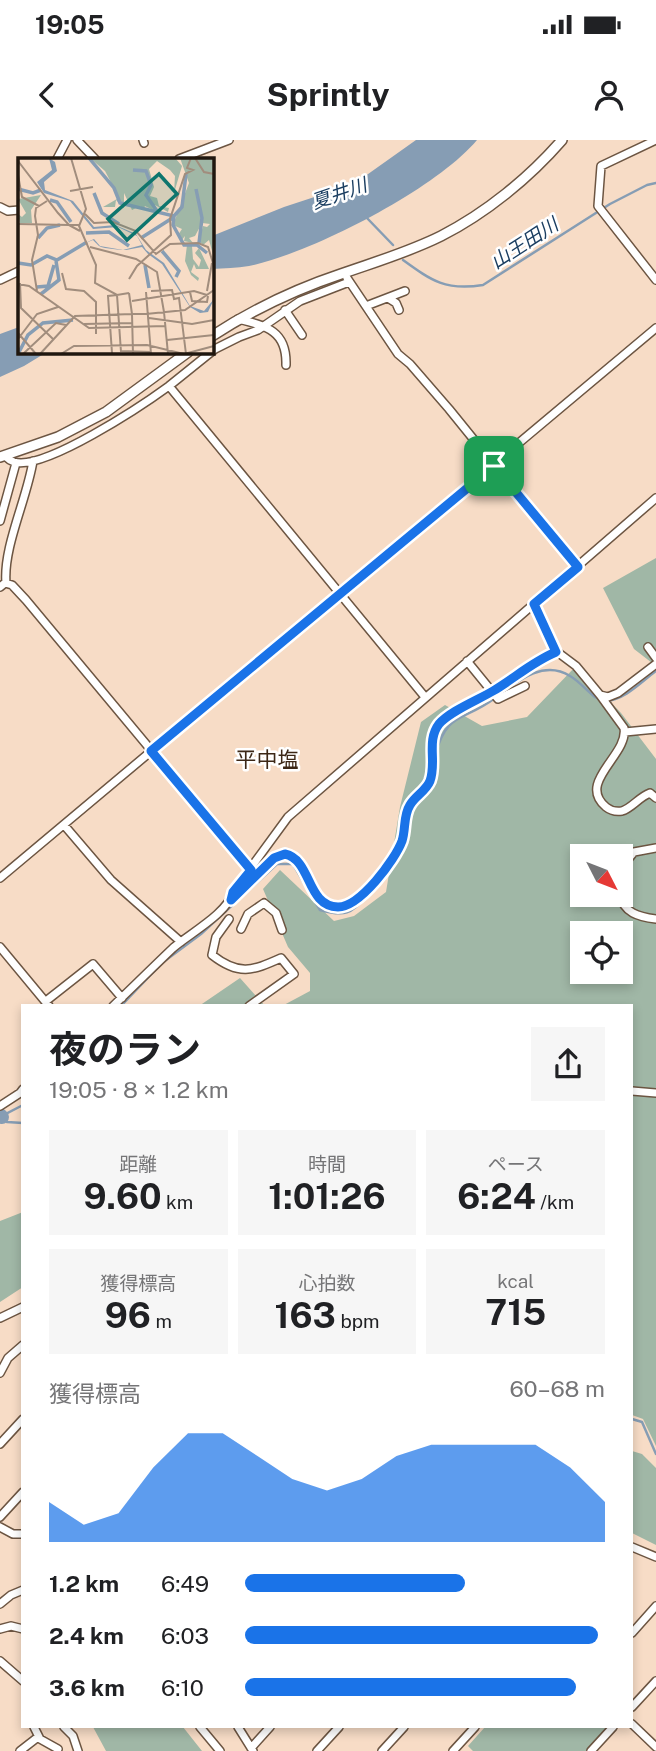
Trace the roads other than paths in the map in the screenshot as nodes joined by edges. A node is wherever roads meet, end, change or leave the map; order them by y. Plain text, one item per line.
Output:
1 (67, 140) edge
2 (77, 140) edge
3 (229, 140) edge
4 (562, 140) edge
5 (656, 140) edge
6 (58, 158) edge
7 (93, 158) edge
8 (182, 158) edge
9 (0, 207) edge
10 (18, 210) edge
11 (18, 271) edge
12 (343, 273) junction
13 (0, 279) edge
14 (656, 280) edge
15 (349, 282) junction
16 (405, 291) dead end
17 (388, 298) junction
18 (366, 306) junction
19 (285, 310) junction
20 (399, 310) dead end
21 (238, 319) junction
22 (266, 325) junction
23 (656, 328) edge
24 (214, 335) edge
25 (302, 335) dead end
26 (214, 350) edge
27 (185, 354) edge
28 (209, 354) edge
29 (286, 365) dead end
30 (169, 386) junction
31 (2, 456) edge
32 (33, 461) junction
33 (16, 463) junction
34 (494, 466) junction
35 (656, 498) edge
36 (0, 521) edge
37 (578, 567) junction
38 (3, 585) edge
39 (341, 593) junction
40 (534, 604) junction
41 (648, 648) dead end
42 (556, 652) junction
43 (656, 658) edge
44 (467, 661) junction
45 (656, 664) edge
46 (525, 686) dead end
47 (492, 692) junction
48 (600, 695) junction
49 (425, 697) junction
50 (656, 729) edge
51 (625, 732) junction
52 (151, 751) junction
53 (656, 798) edge
54 (64, 824) junction
55 (656, 848) edge
56 (634, 852) edge
57 (251, 870) junction
58 (0, 878) edge
59 (231, 900) junction
60 (624, 907) edge
61 (220, 910) junction
62 (229, 919) junction
63 (656, 919) edge
64 (282, 930) dead end
65 (181, 942) junction
66 (0, 947) edge
67 (122, 998) junction
68 (48, 1004) edge
69 (115, 1004) edge
70 (252, 1004) edge
71 (633, 1091) edge
72 (21, 1092) edge
73 (656, 1093) edge
74 (0, 1106) edge
75 (21, 1308) edge
76 (0, 1318) edge
77 (21, 1347) edge
78 (0, 1374) edge
79 (21, 1421) edge
80 (0, 1444) edge
81 (21, 1494) edge
82 (0, 1517) edge
83 (0, 1527) edge
84 (21, 1534) edge
85 (635, 1549) edge
86 (656, 1557) edge
87 (21, 1591) edge
88 (0, 1604) edge
89 (656, 1606) edge
90 (0, 1629) edge
91 (21, 1629) edge
92 (633, 1632) edge
93 (0, 1661) edge
94 (21, 1679) edge
95 (656, 1681) edge
96 (633, 1706) edge
97 (633, 1725) edge
98 (34, 1728) edge
99 (65, 1728) edge
100 (201, 1728) edge
101 (239, 1728) edge
102 (269, 1728) edge
103 (338, 1728) edge
104 (403, 1728) edge
105 (474, 1728) edge
106 (612, 1728) edge
107 (38, 1737) junction
108 (656, 1747) edge
109 (58, 1749) dead end
110 (252, 1749) edge
111 (20, 1751) edge
112 (78, 1751) edge
113 (220, 1751) edge
114 (317, 1751) edge
115 (382, 1751) edge
116 (453, 1751) edge
117 (591, 1751) edge

1 - 6 street
2 - 7 street
3 - 8 street
4 - 12 street
5 - 14 street
9 - 10 street
11 - 13 street
12 - 15 street
12 - 21 street
15 - 18 street
15 - 19 street
16 - 17 street
17 - 18 street
17 - 20 street
18 - 34 street
19 - 22 street
19 - 25 street
21 - 22 street
21 - 24 street
22 - 26 street
22 - 29 street
23 - 34 street
27 - 31 street
28 - 30 street
30 - 32 street
30 - 39 street
31 - 33 street
32 - 33 street
32 - 38 street
33 - 36 street
34 - 37 street
34 - 39 street
35 - 37 street
37 - 40 street
38 - 52 street
39 - 49 street
39 - 52 street
40 - 42 street
40 - 44 street
41 - 43 street
42 - 47 street
42 - 48 street
44 - 47 street
44 - 49 street
45 - 48 street
46 - 47 street
47 - 59 street
48 - 51 street
49 - 57 street
50 - 51 street
51 - 53 street
52 - 54 street
52 - 57 street
54 - 58 street
54 - 65 street
55 - 56 street
57 - 59 street
59 - 61 street
60 - 63 street
61 - 62 street
61 - 65 street
62 - 64 street
62 - 70 street
65 - 67 street
66 - 68 street
67 - 68 street
67 - 69 street
71 - 73 street
72 - 74 street
75 - 76 street
77 - 78 street
79 - 80 street
81 - 82 street
83 - 84 street
85 - 86 street
87 - 88 street
89 - 92 street
90 - 91 street
93 - 94 street
95 - 96 street
97 - 108 street
98 - 107 street
99 - 112 street
100 - 113 street
101 - 110 street
102 - 110 street
103 - 114 street
104 - 115 street
105 - 116 street
106 - 117 street
107 - 109 street
107 - 111 street

